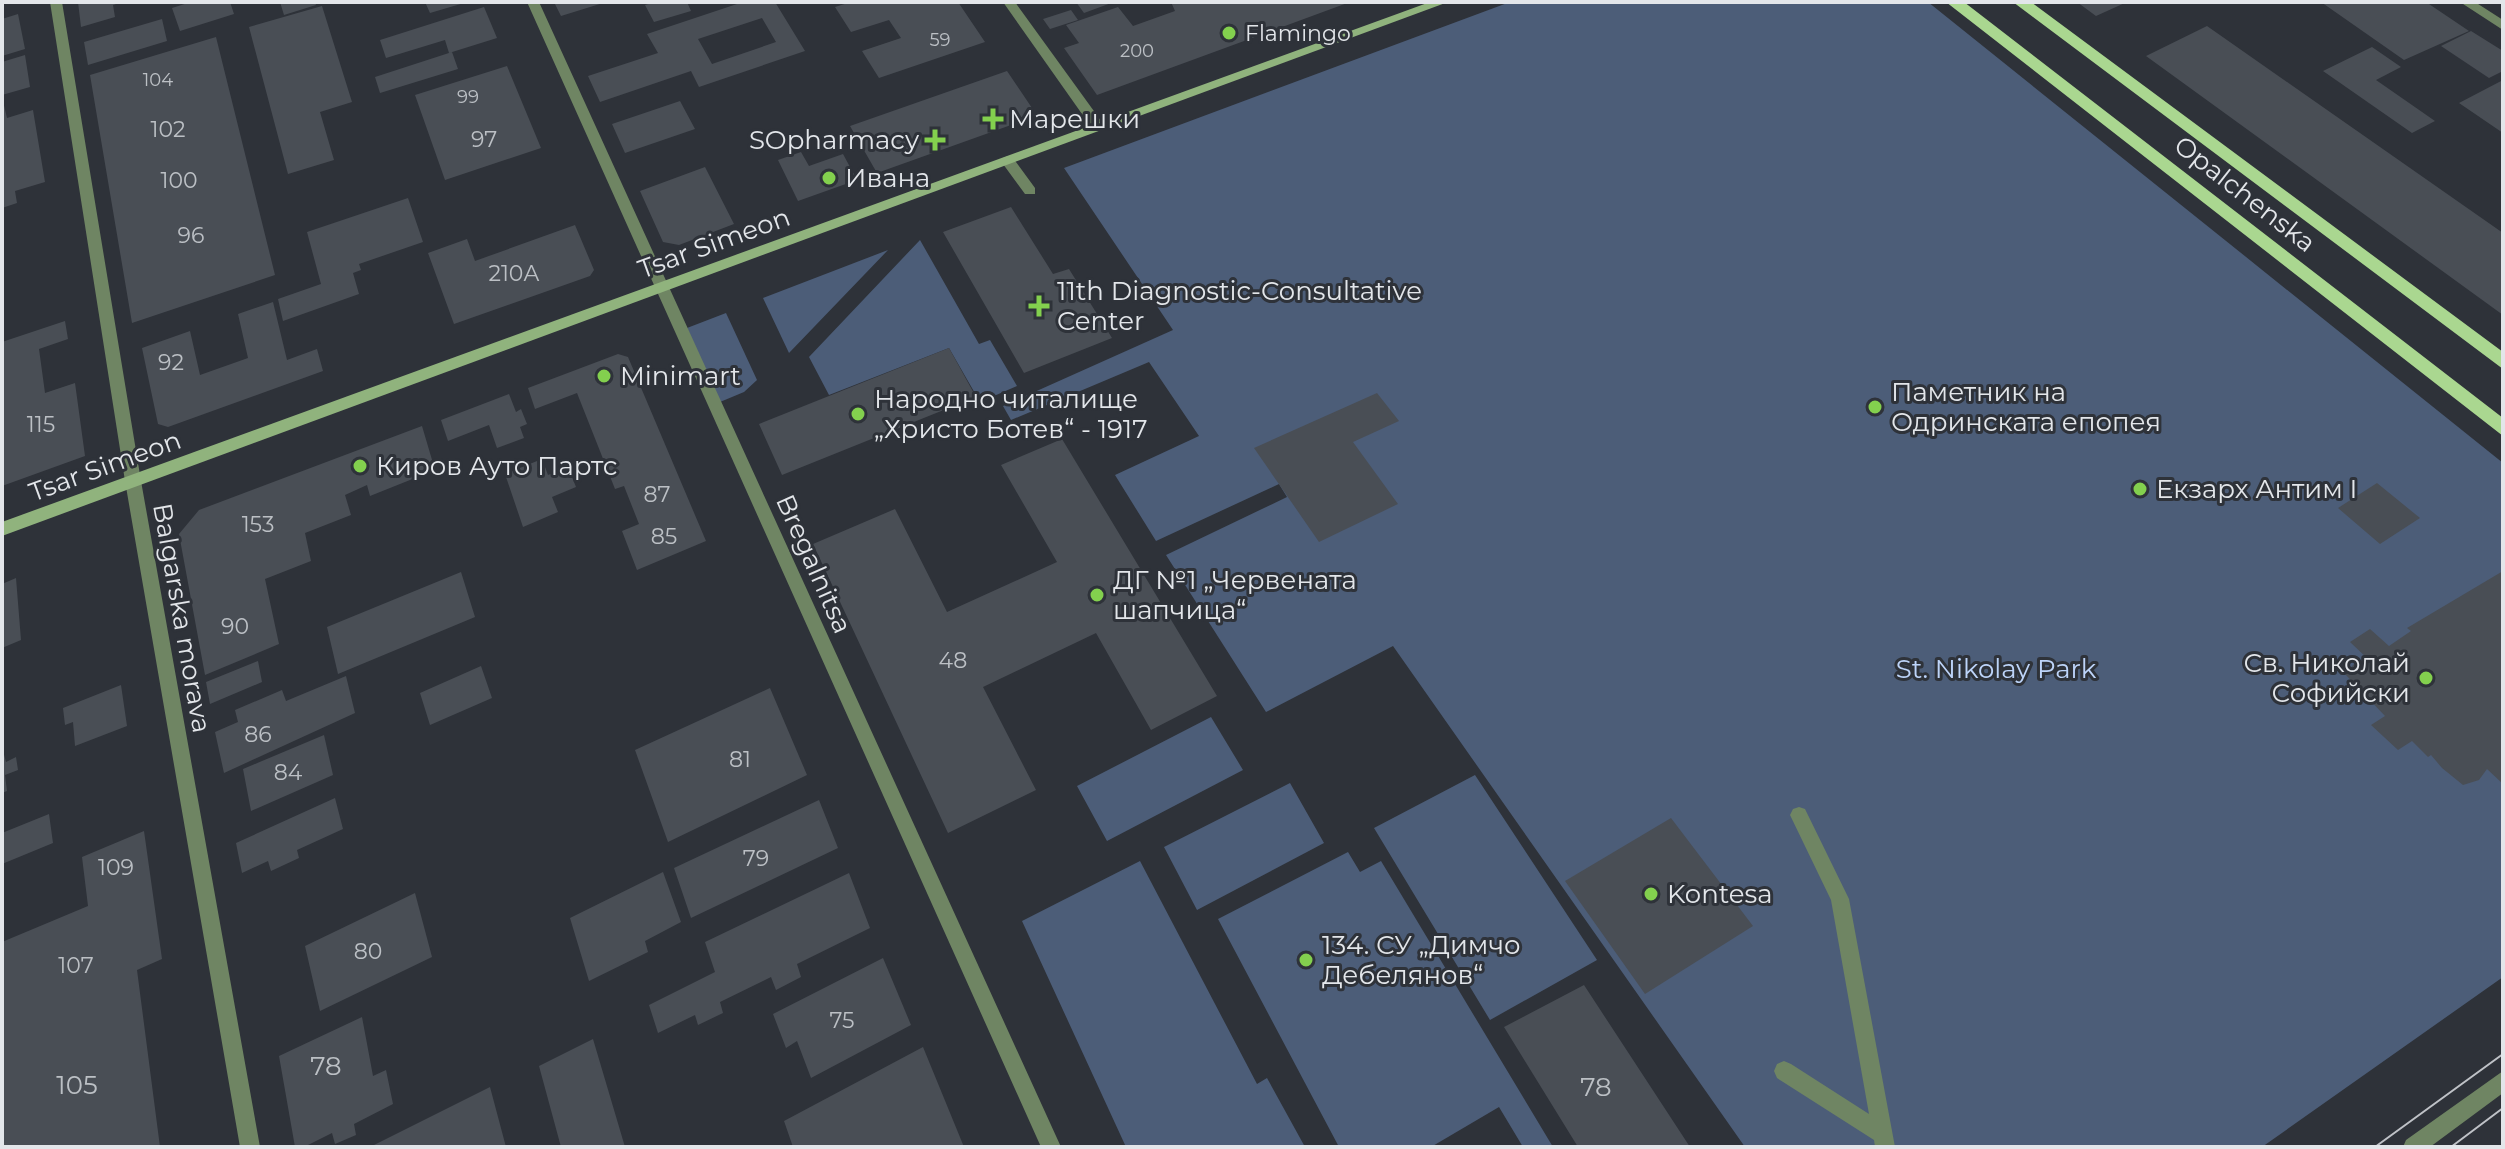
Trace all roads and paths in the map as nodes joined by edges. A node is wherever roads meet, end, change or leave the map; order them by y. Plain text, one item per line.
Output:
1 (56, 2) edge
2 (533, 2) edge
3 (1009, 2) edge
4 (1442, 2) edge
5 (1954, 2) edge
6 (2021, 2) edge
7 (2466, 2) edge
8 (2503, 26) edge
9 (1099, 128) junction
10 (1008, 161) junction
11 (1030, 191) dead end
12 (660, 288) junction
13 (2503, 362) edge
14 (2503, 428) edge
15 (133, 481) junction
16 (2, 529) edge
17 (1799, 815) dead end
18 (1784, 1071) dead end
19 (2503, 1081) edge
20 (1884, 1140) edge
21 (250, 1147) edge
22 (1051, 1147) edge
23 (2413, 1147) edge

1 - 15 street, Balgarska morava
2 - 12 street, Bregalnitsa
3 - 9 street
4 - 9 street, Tsar Simeon
5 - 14 main road, Opalchenska
6 - 13 main road, Opalchenska
7 - 8 street
9 - 10 street, Tsar Simeon
10 - 11 street
10 - 12 street, Tsar Simeon
12 - 15 street, Tsar Simeon
12 - 22 street, Bregalnitsa
15 - 16 street, Tsar Simeon
15 - 21 street, Balgarska morava
17 - 20 street
18 - 20 street
19 - 23 street

